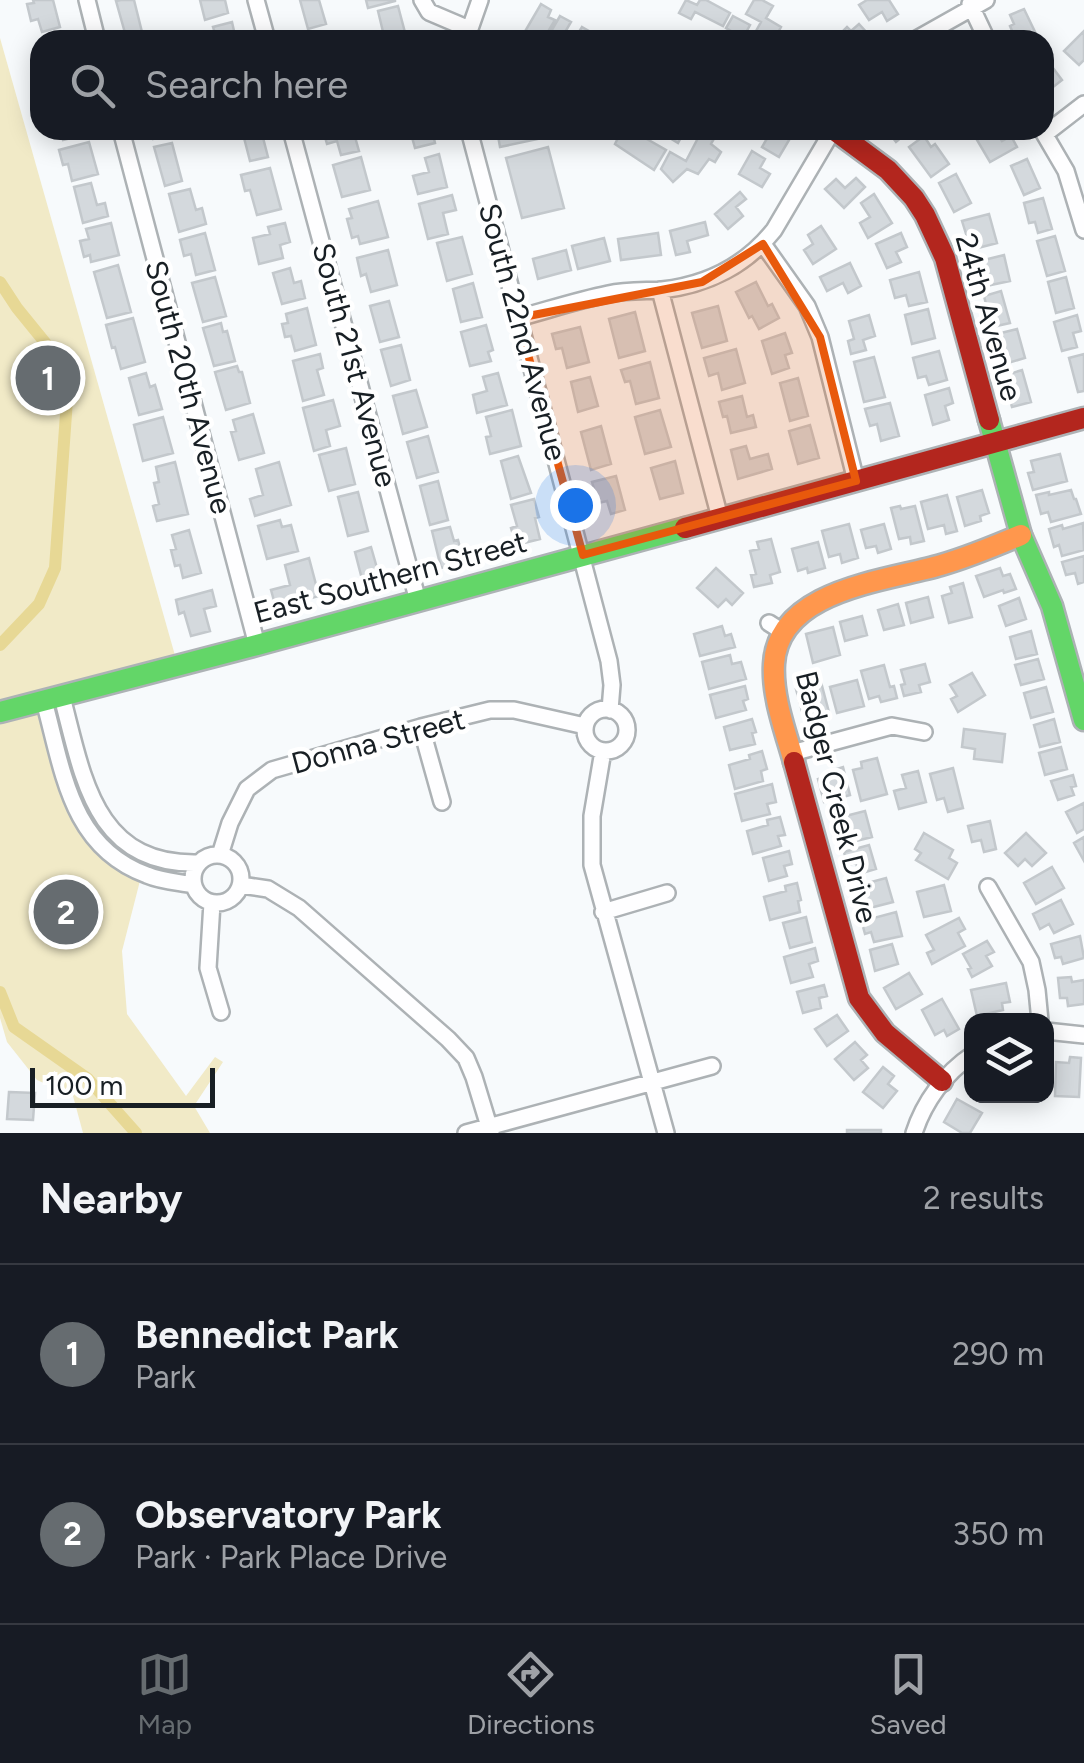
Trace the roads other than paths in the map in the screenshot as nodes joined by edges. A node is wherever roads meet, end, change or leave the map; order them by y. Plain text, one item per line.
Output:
1 (87, 0) edge
2 (256, 0) edge
3 (422, 0) edge
4 (480, 0) edge
5 (976, 3) edge
6 (95, 30) edge
7 (264, 30) edge
8 (461, 30) edge
9 (469, 30) edge
10 (931, 30) edge
11 (983, 30) edge
12 (1084, 104) edge
13 (1054, 125) edge
14 (124, 140) edge
15 (295, 140) edge
16 (472, 140) edge
17 (827, 140) edge
18 (849, 140) edge
19 (1049, 140) edge
20 (1084, 230) edge
21 (763, 244) junction
22 (660, 290) junction
23 (518, 318) junction
24 (1084, 418) edge
25 (994, 443) junction
26 (856, 481) junction
27 (720, 518) junction
28 (1021, 535) junction
29 (582, 555) junction
30 (418, 601) junction
31 (256, 645) junction
32 (1078, 677) edge
33 (53, 699) junction
34 (610, 710) junction
35 (0, 712) edge
36 (1084, 720) edge
37 (585, 726) junction
38 (421, 727) junction
39 (924, 732) dead end
40 (603, 751) junction
41 (792, 753) junction
42 (442, 802) dead end
43 (220, 855) junction
44 (199, 863) junction
45 (241, 885) junction
46 (193, 886) junction
47 (988, 887) dead end
48 (667, 892) dead end
49 (212, 903) junction
50 (604, 912) junction
51 (222, 1012) dead end
52 (1039, 1013) edge
53 (1054, 1032) edge
54 (1084, 1035) edge
55 (964, 1062) edge
56 (712, 1066) dead end
57 (942, 1082) junction
58 (650, 1084) junction
59 (490, 1130) edge
60 (466, 1133) edge
61 (666, 1133) edge
62 (914, 1133) edge

1 - 6 street
2 - 7 street
3 - 8 street
4 - 9 street
5 - 10 street
5 - 11 street
12 - 13 street
14 - 31 street, South 20th Avenue
15 - 30 street, South 21st Avenue
16 - 23 street, South 22nd Avenue
17 - 21 street
18 - 25 street, 24th Avenue
19 - 20 street
21 - 22 street
21 - 26 street
22 - 23 street
22 - 27 street
23 - 29 street, South 22nd Avenue
24 - 25 street, East Southern Street
25 - 26 street, East Southern Street
25 - 28 street, 24th Avenue
26 - 27 street, East Southern Street
27 - 29 street, East Southern Street
28 - 32 street, 24th Avenue
28 - 41 street, Badger Creek Drive
29 - 30 street, East Southern Street
29 - 34 street, South 22nd Avenue
30 - 31 street, East Southern Street
31 - 33 street, East Southern Street
32 - 36 street, 24th Avenue
33 - 35 street, East Southern Street
33 - 44 street
33 - 46 street
34 - 37 street
34 - 40 street
37 - 38 street, Donna Street
37 - 40 street
38 - 42 street
38 - 43 street, Donna Street
39 - 41 street
40 - 50 street
41 - 57 street, Badger Creek Drive
43 - 44 street
43 - 45 street
44 - 46 street
45 - 49 street
45 - 59 street
46 - 49 street
47 - 52 street
48 - 50 street
49 - 51 street
50 - 58 street
53 - 54 street
55 - 57 street
56 - 58 street
57 - 62 street
58 - 59 street
58 - 61 street
59 - 60 street

